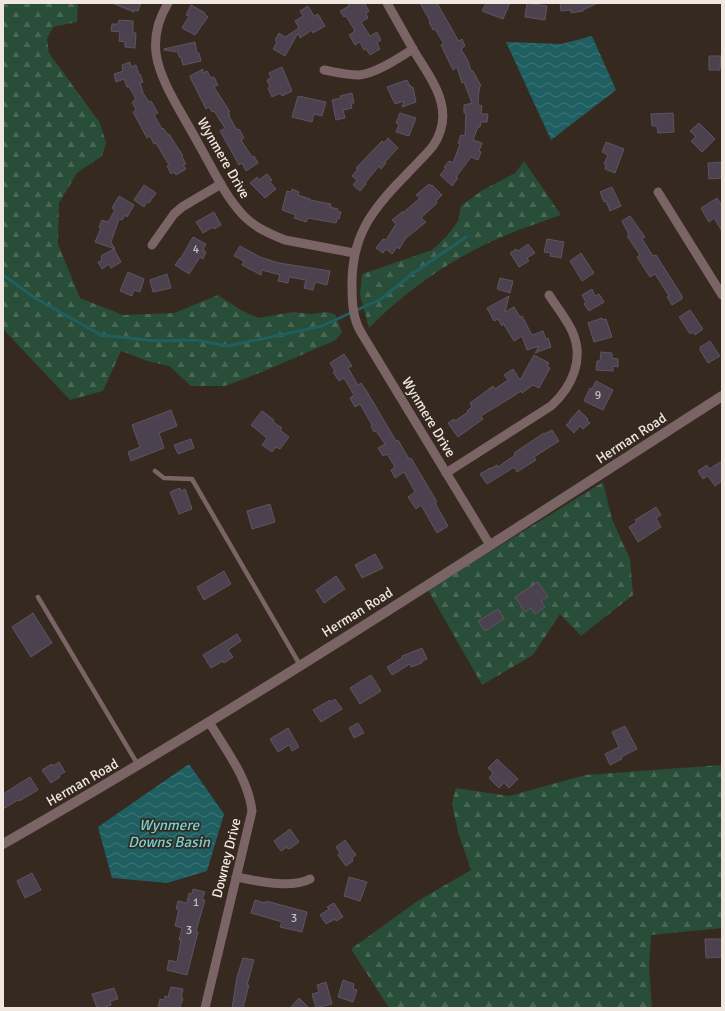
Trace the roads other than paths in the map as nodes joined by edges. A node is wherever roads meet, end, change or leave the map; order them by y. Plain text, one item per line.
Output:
1 (168, 3) edge
2 (387, 3) edge
3 (413, 49) junction
4 (324, 70) dead end
5 (221, 184) junction
6 (658, 192) dead end
7 (152, 245) dead end
8 (354, 253) junction
9 (549, 295) dead end
10 (722, 295) edge
11 (722, 396) edge
12 (155, 471) dead end
13 (446, 473) junction
14 (490, 545) junction
15 (38, 597) dead end
16 (300, 665) junction
17 (209, 722) junction
18 (138, 765) junction
19 (3, 844) edge
20 (236, 878) junction
21 (310, 879) dead end
22 (204, 1008) edge

1 - 5 street, Wynmere Drive
2 - 3 street, Wynmere Drive
3 - 4 street
3 - 8 street, Wynmere Drive
5 - 7 street
5 - 8 street, Wynmere Drive
6 - 10 street
8 - 13 street, Wynmere Drive
9 - 13 street
11 - 14 street, Herman Road
12 - 16 lane
13 - 14 street, Wynmere Drive
14 - 16 street, Herman Road
15 - 18 lane
16 - 17 street, Herman Road
17 - 18 street, Herman Road
17 - 20 street, Downey Drive
18 - 19 street, Herman Road
20 - 21 street
20 - 22 street, Downey Drive

